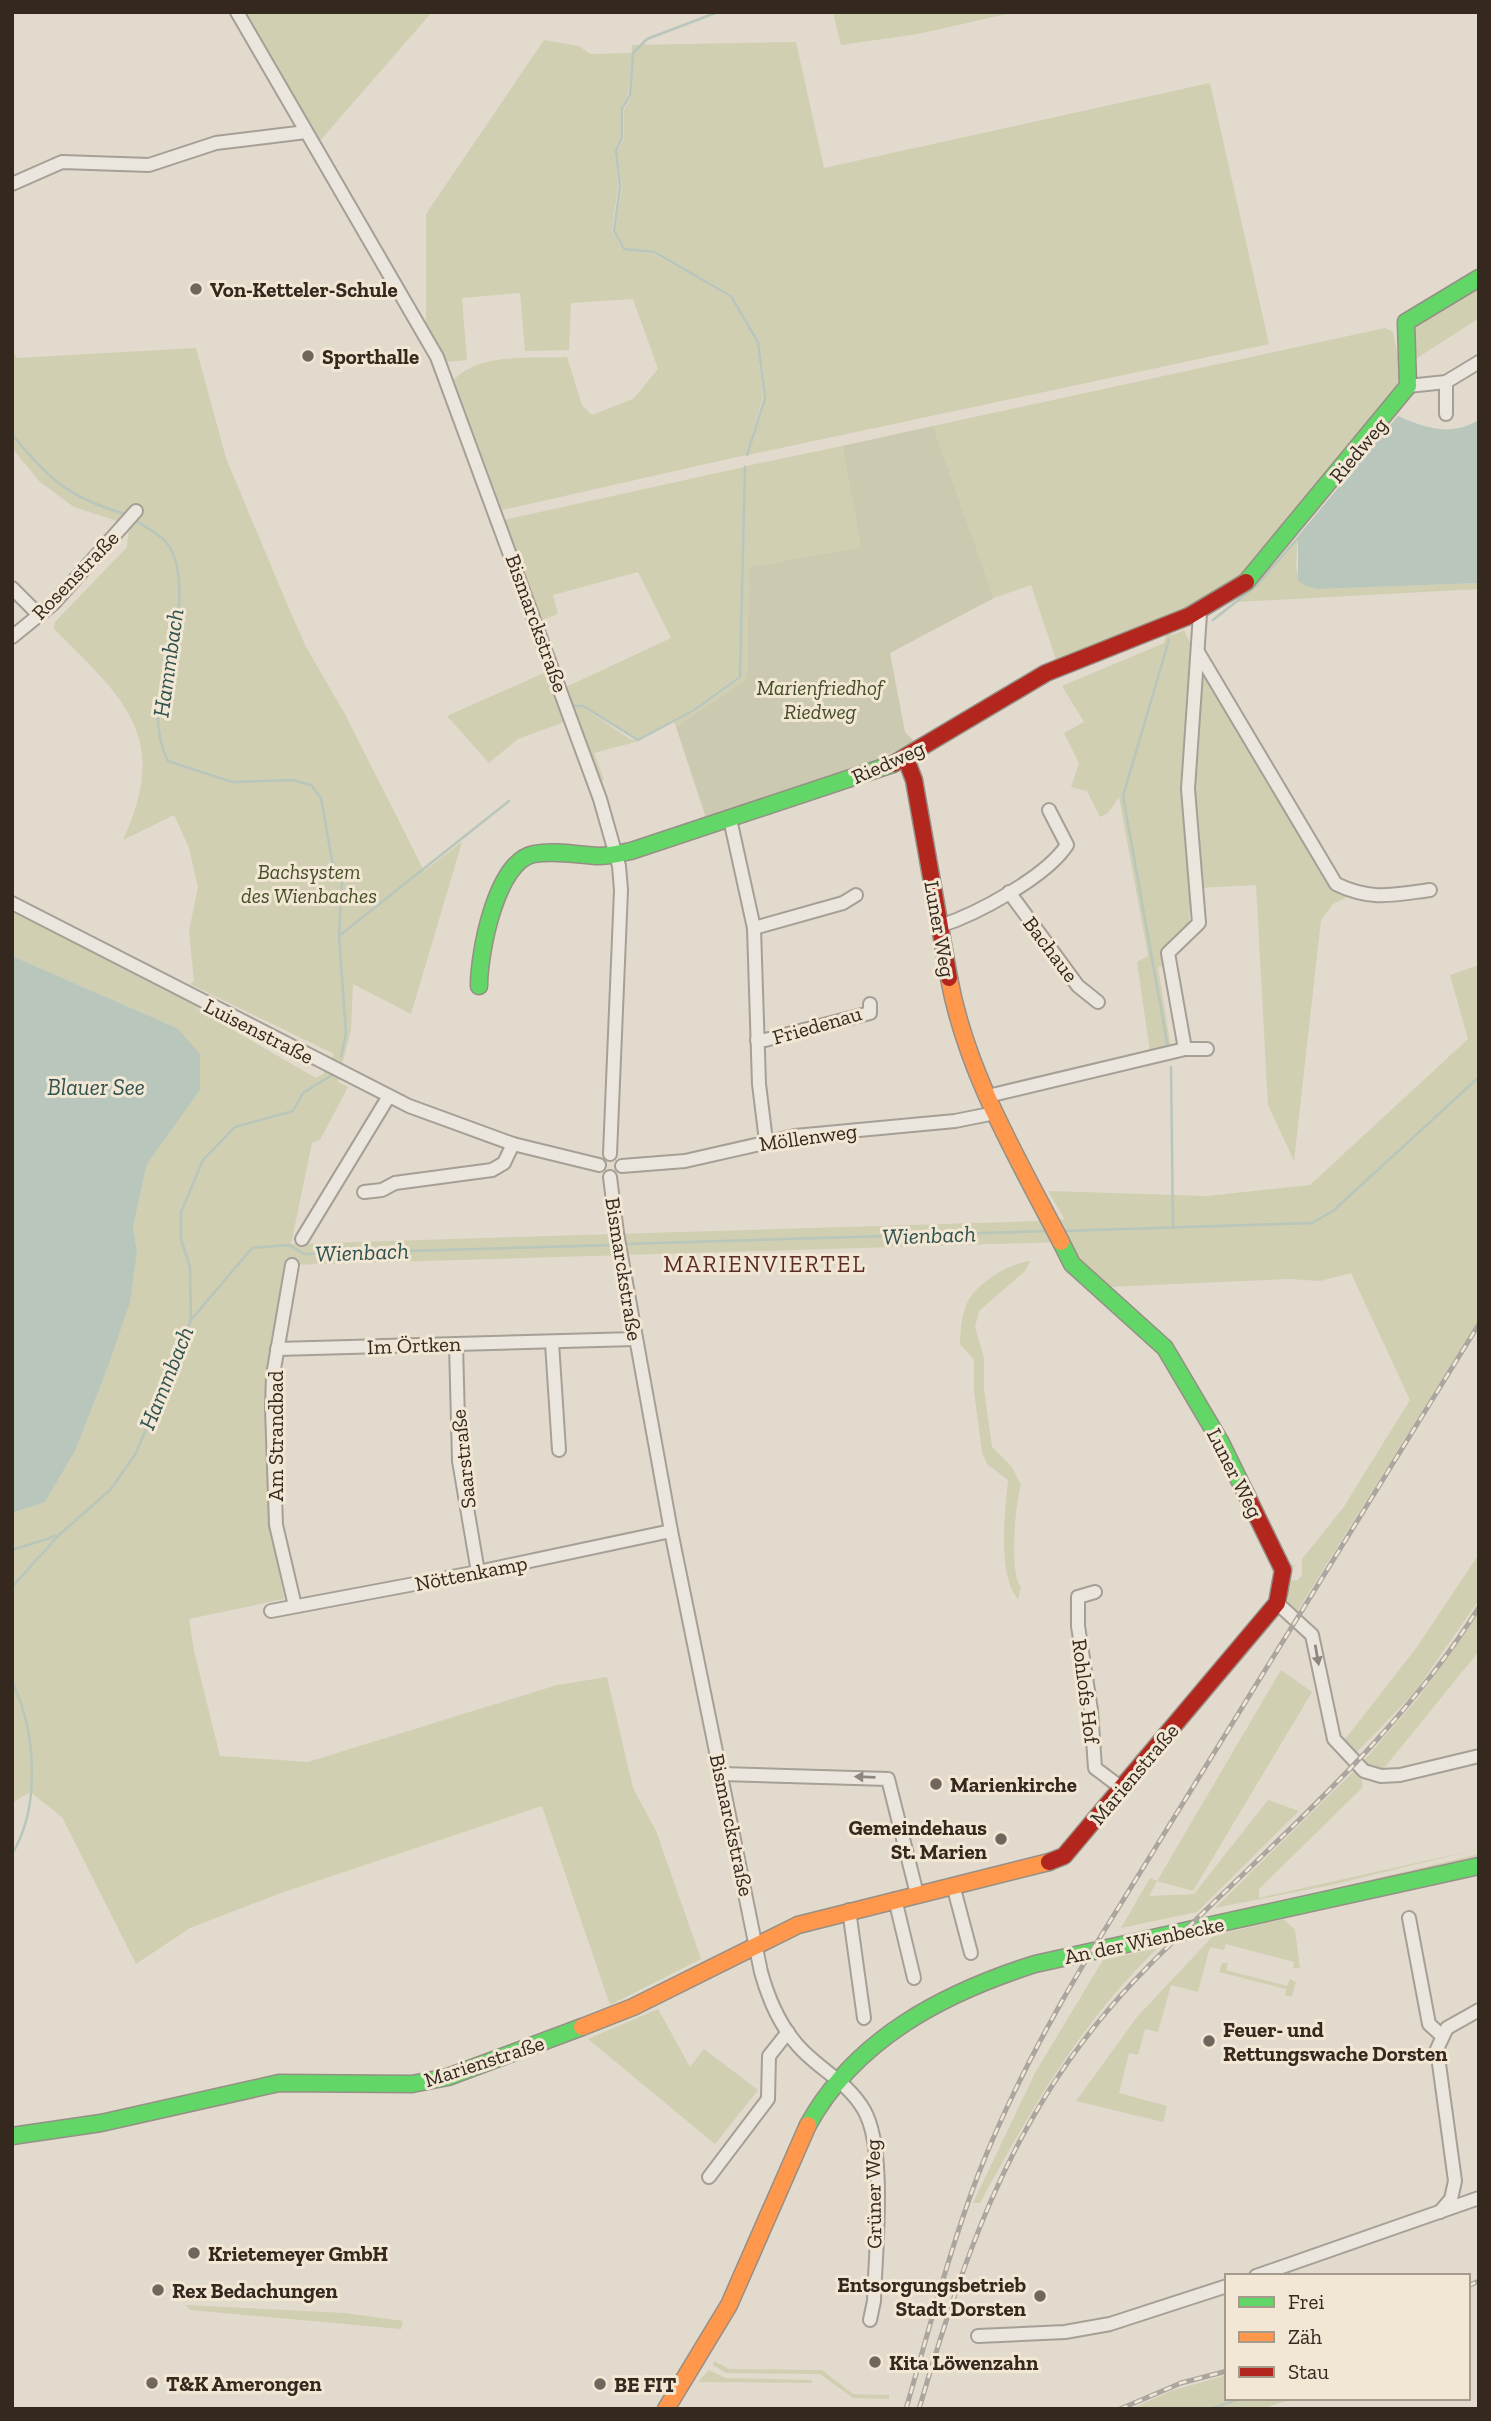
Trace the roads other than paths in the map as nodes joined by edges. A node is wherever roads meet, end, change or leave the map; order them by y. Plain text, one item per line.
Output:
1 (237, 12) edge
2 (306, 132) junction
3 (12, 184) edge
4 (1479, 278) edge
5 (1479, 362) edge
6 (1446, 382) junction
7 (1408, 386) junction
8 (1446, 414) dead end
9 (136, 511) dead end
10 (12, 587) edge
11 (39, 615) junction
12 (1192, 616) junction
13 (12, 637) edge
14 (1198, 652) junction
15 (906, 759) junction
16 (1049, 810) dead end
17 (730, 819) junction
18 (616, 854) junction
19 (1430, 890) dead end
20 (1009, 892) junction
21 (856, 895) dead end
22 (12, 903) edge
23 (940, 926) junction
24 (754, 928) junction
25 (479, 986) dead end
26 (1098, 1002) dead end
27 (870, 1004) dead end
28 (757, 1040) junction
29 (1185, 1049) junction
30 (1207, 1049) dead end
31 (389, 1096) junction
32 (988, 1096) junction
33 (995, 1113) junction
34 (766, 1140) junction
35 (513, 1144) junction
36 (610, 1154) junction
37 (598, 1165) junction
38 (622, 1166) junction
39 (610, 1177) junction
40 (364, 1192) dead end
41 (302, 1239) dead end
42 (292, 1265) dead end
43 (635, 1339) junction
44 (552, 1343) junction
45 (456, 1344) junction
46 (277, 1349) junction
47 (559, 1450) dead end
48 (671, 1531) junction
49 (478, 1572) junction
50 (1095, 1592) dead end
51 (1277, 1602) junction
52 (295, 1606) junction
53 (271, 1611) dead end
54 (1479, 1756) edge
55 (722, 1774) junction
56 (1123, 1789) junction
57 (1479, 1866) edge
58 (953, 1885) junction
59 (916, 1894) junction
60 (895, 1899) junction
61 (849, 1910) junction
62 (1409, 1919) dead end
63 (757, 1945) junction
64 (971, 1953) dead end
65 (914, 1978) dead end
66 (1479, 2010) edge
67 (864, 2018) dead end
68 (788, 2032) junction
69 (1442, 2036) junction
70 (839, 2078) junction
71 (12, 2137) edge
72 (709, 2176) dead end
73 (1479, 2198) edge
74 (1439, 2212) junction
75 (1262, 2274) edge
76 (1225, 2287) edge
77 (870, 2320) dead end
78 (978, 2336) dead end
79 (666, 2409) edge

1 - 2 street, Bismarckstraße
2 - 3 street
2 - 18 street, Bismarckstraße
4 - 7 street
5 - 6 street
6 - 7 street
6 - 8 street
7 - 12 street, Riedweg
9 - 11 street, Rosenstraße
10 - 11 street
11 - 13 street, Rosenstraße
12 - 14 street
12 - 15 street, Riedweg
14 - 19 street
14 - 29 street
15 - 17 street, Riedweg
15 - 23 street, Luner Weg
16 - 20 street
17 - 18 street, Riedweg
17 - 24 street, Friedenau
18 - 25 street, Riedweg
18 - 36 street, Bismarckstraße
20 - 23 street
20 - 26 street, Bachaue
21 - 24 street
22 - 31 street, Luisenstraße
23 - 32 street, Luner Weg
24 - 28 street, Friedenau
27 - 28 street, Friedenau
28 - 34 street, Friedenau
29 - 30 street
29 - 32 street
31 - 35 street, Luisenstraße
31 - 41 street
32 - 33 street, Luner Weg
33 - 34 street, Möllenweg
33 - 51 street, Luner Weg
34 - 38 street, Möllenweg
35 - 37 street, Luisenstraße
35 - 40 street
36 - 37 street
36 - 38 street
37 - 39 street
38 - 39 street
39 - 43 street, Bismarckstraße
42 - 46 street, Am Strandbad
43 - 44 street, Im Örtken
43 - 48 street, Bismarckstraße
44 - 45 street, Im Örtken
44 - 47 street
45 - 46 street, Im Örtken
45 - 49 street, Saarstraße
46 - 52 street, Am Strandbad
48 - 49 street, Nöttenkamp
48 - 55 street, Bismarckstraße
49 - 52 street, Nöttenkamp
50 - 56 street, Rohlofs Hof
51 -> 54 street
51 - 56 street, Marienstraße
52 - 53 street, Nöttenkamp
59 -> 55 street
55 - 63 street, Bismarckstraße
56 - 58 street, Marienstraße
57 - 70 street, An der Wienbecke
58 - 59 street, Marienstraße
58 - 64 street
59 - 60 street, Marienstraße
60 - 61 street, Marienstraße
60 - 65 street
61 - 63 street, Marienstraße
61 - 67 street
62 - 69 street
63 - 68 street, Bismarckstraße
63 - 71 street, Marienstraße
66 - 69 street
68 - 70 street, Bismarckstraße
68 - 72 street
69 - 74 street
70 - 77 street, Grüner Weg
70 - 79 street
73 - 74 street
74 - 75 street
76 - 78 street

